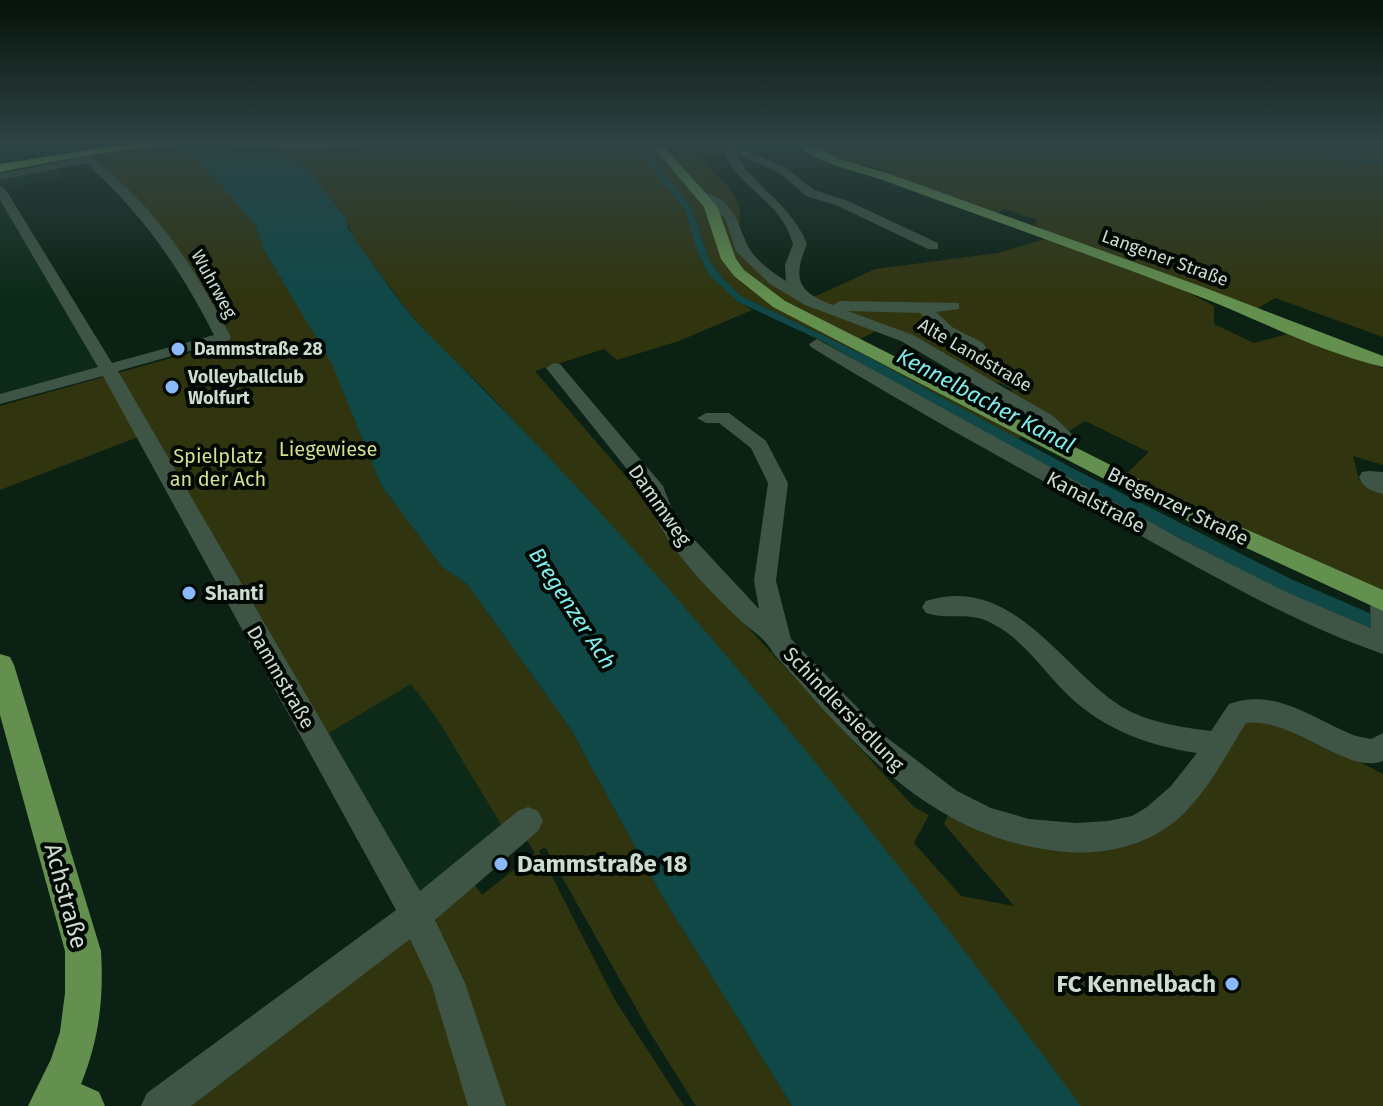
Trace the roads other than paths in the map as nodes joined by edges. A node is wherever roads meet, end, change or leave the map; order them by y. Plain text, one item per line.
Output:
1 (2, 194) edge
2 (126, 194) edge
3 (766, 194) edge
4 (812, 194) edge
5 (928, 194) edge
6 (700, 195) joint
7 (933, 246) dead end
8 (804, 298) junction
9 (954, 306) dead end
10 (924, 309) junction
11 (817, 344) dead end
12 (1383, 362) edge
13 (107, 368) junction
14 (554, 368) dead end
15 (1007, 370) dead end
16 (0, 399) edge
17 (706, 418) dead end
18 (1054, 444) junction
19 (1383, 478) edge
20 (1383, 487) edge
21 (1383, 601) edge
22 (934, 607) dead end
23 (1382, 613) edge
24 (1383, 630) edge
25 (775, 633) junction
26 (1383, 644) edge
27 (0, 665) edge
28 (1217, 744) junction
29 (1380, 752) edge
30 (528, 821) dead end
31 (416, 915) junction
32 (63, 1102) edge
33 (160, 1106) edge
34 (487, 1106) edge

1 - 13 street, Dammstraße
2 - 13 street, Wuhrweg
3 - 8 street
4 - 7 street
5 - 12 main road, Langener Straße
6 - 8 street, Alte Landstraße
6 - 18 main road, Bregenzer Straße
8 - 10 street, Alte Landstraße
8 - 18 street, Alte Landstraße
9 - 10 street, Alte Landstraße
10 - 15 street, Alte Landstraße
11 - 26 street, Kanalstraße
13 - 16 street
13 - 31 street, Dammstraße
14 - 25 street, Dammweg
17 - 25 street, Schindlersiedlung
18 - 21 main road, Bregenzer Straße
19 - 20 street
21 - 23 street
22 - 28 street
23 - 24 street
25 - 28 street, Schindlersiedlung
27 - 32 main road, Achstraße
28 - 29 street, Schindlersiedlung
30 - 31 street
31 - 33 street
31 - 34 street, Dammstraße

